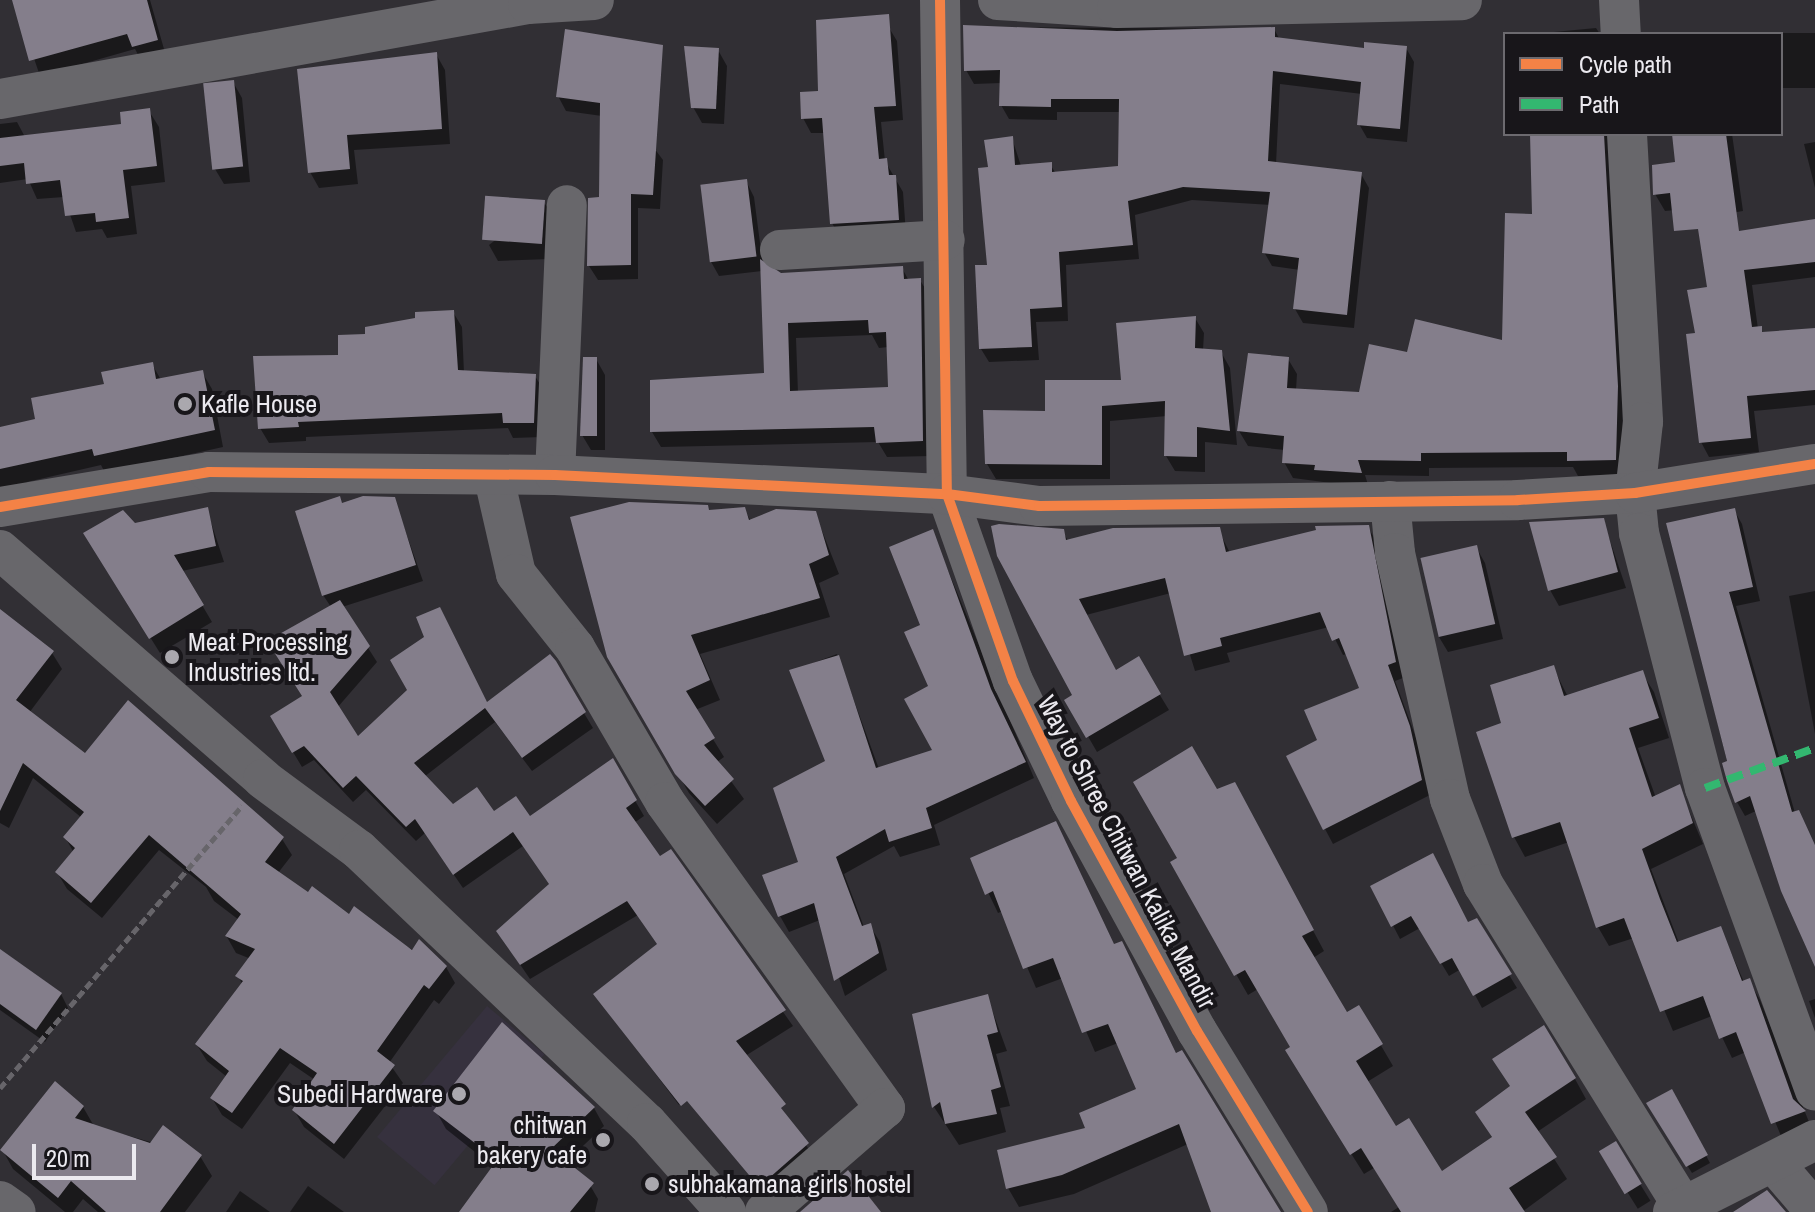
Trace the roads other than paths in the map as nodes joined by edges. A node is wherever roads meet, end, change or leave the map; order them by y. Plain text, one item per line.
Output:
1 (594, 0) edge
2 (940, 0) edge
3 (998, 0) edge
4 (1462, 0) edge
5 (1619, 0) edge
6 (1621, 32) edge
7 (0, 99) edge
8 (1627, 136) edge
9 (567, 205) dead end
10 (945, 240) junction
11 (780, 250) dead end
12 (1815, 464) edge
13 (555, 475) junction
14 (494, 478) junction
15 (1635, 493) junction
16 (947, 494) junction
17 (1390, 501) junction
18 (0, 507) edge
19 (0, 550) edge
20 (1815, 1091) edge
21 (1815, 1140) edge
22 (1773, 1162) junction
23 (0, 1201) edge
24 (1678, 1209) edge
25 (1815, 1211) edge
26 (16, 1212) edge
27 (726, 1212) edge
28 (765, 1212) edge
29 (1308, 1212) edge

1 - 7 street
2 - 10 street, Way to Shree Chitwan Kalika Mandir
3 - 4 street
5 - 6 street
8 - 15 street
9 - 13 street
10 - 11 street
10 - 16 street, Way to Shree Chitwan Kalika Mandir
12 - 15 street
13 - 14 street
13 - 16 street
14 - 18 street
14 - 28 street
15 - 17 street
15 - 20 street
16 - 17 street
16 - 29 street, Way to Shree Chitwan Kalika Mandir
17 - 24 street
19 - 27 street
21 - 22 street
22 - 24 street
22 - 25 street
23 - 26 street

